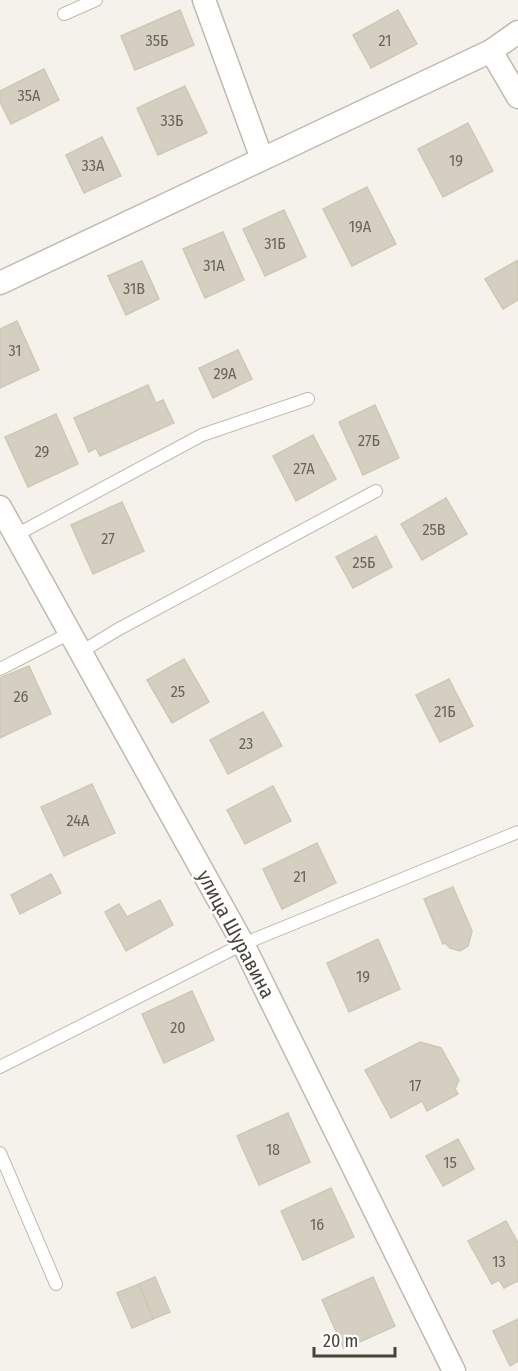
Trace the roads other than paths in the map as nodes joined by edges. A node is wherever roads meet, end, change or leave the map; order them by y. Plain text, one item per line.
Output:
1 (96, 0) edge
2 (204, 0) edge
3 (64, 14) dead end
4 (518, 32) edge
5 (492, 51) junction
6 (518, 97) edge
7 (262, 159) junction
8 (0, 283) edge
9 (308, 399) dead end
10 (376, 491) dead end
11 (0, 507) edge
12 (16, 535) junction
13 (75, 642) junction
14 (0, 669) edge
15 (518, 832) edge
16 (243, 944) junction
17 (0, 1067) edge
18 (0, 1153) edge
19 (56, 1284) dead end
20 (454, 1371) edge

1 - 3 lane
2 - 7 street
4 - 5 street
5 - 6 street
5 - 7 street
7 - 8 street
9 - 12 lane
10 - 13 lane
11 - 12 street, улица Шуравина
12 - 13 street, улица Шуравина
13 - 14 lane
13 - 16 street, улица Шуравина
15 - 16 lane
16 - 17 lane
16 - 20 street, улица Шуравина
18 - 19 lane

